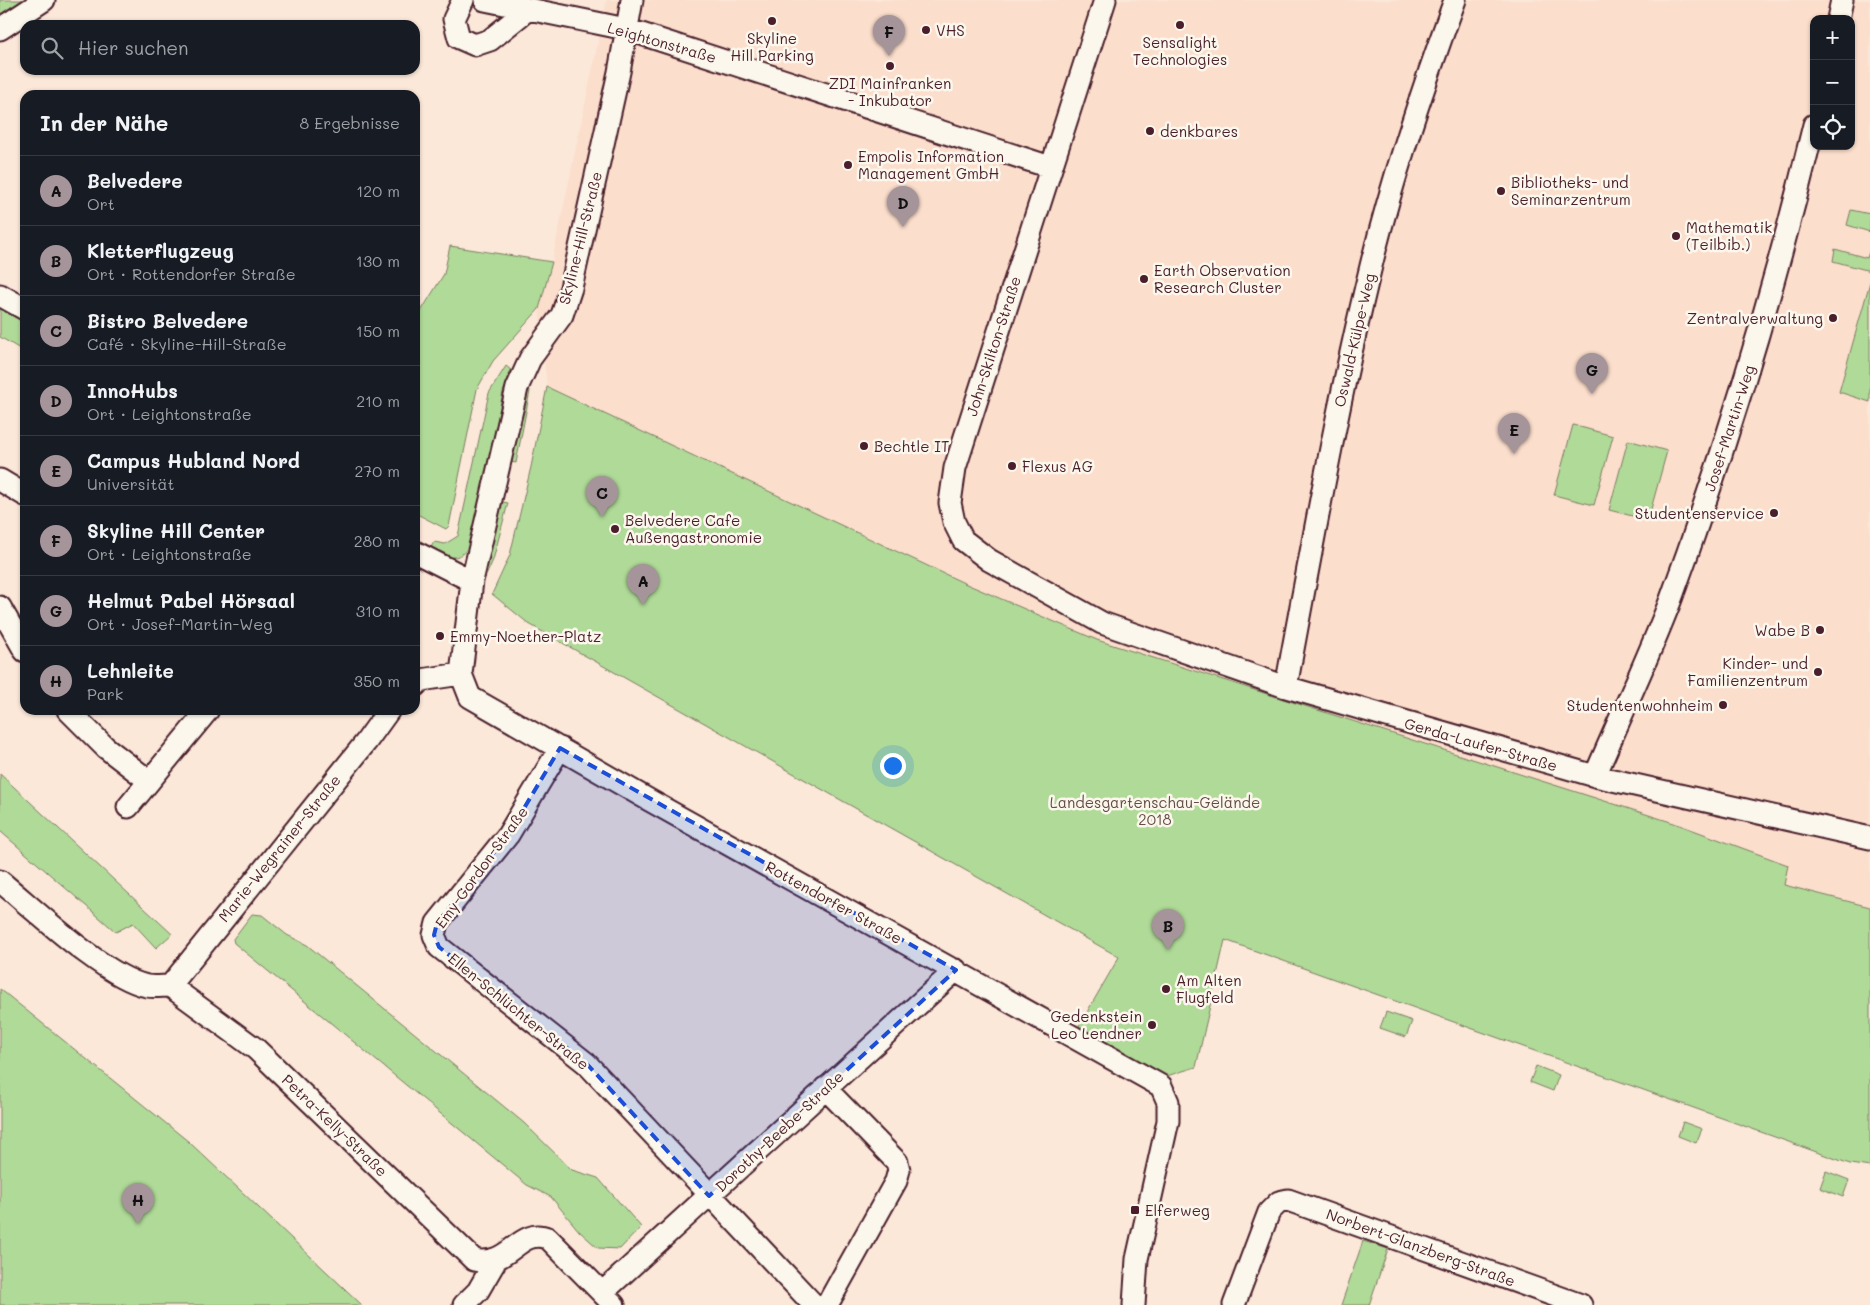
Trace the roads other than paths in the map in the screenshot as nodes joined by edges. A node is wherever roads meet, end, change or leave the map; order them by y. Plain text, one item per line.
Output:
1 (44, 0) edge
2 (463, 0) edge
3 (485, 0) edge
4 (632, 0) edge
5 (1105, 0) edge
6 (1455, 0) edge
7 (1842, 0) edge
8 (528, 10) junction
9 (1839, 15) edge
10 (626, 29) junction
11 (0, 30) edge
12 (1810, 141) edge
13 (1050, 167) junction
14 (0, 296) edge
15 (20, 307) edge
16 (2, 486) edge
17 (20, 493) edge
18 (420, 555) edge
19 (472, 581) junction
20 (0, 607) edge
21 (1100, 622) joint
22 (20, 642) edge
23 (461, 674) junction
24 (420, 681) edge
25 (1286, 687) junction
26 (73, 715) edge
27 (204, 715) edge
28 (385, 715) edge
29 (560, 748) junction
30 (1595, 776) junction
31 (149, 781) junction
32 (128, 807) dead end
33 (1870, 838) edge
34 (0, 881) edge
35 (434, 935) joint
36 (956, 970) junction
37 (170, 986) junction
38 (825, 1088) junction
39 (709, 1196) junction
40 (496, 1260) junction
41 (608, 1299) edge
42 (464, 1305) edge
43 (814, 1305) edge
44 (828, 1305) edge
45 (1134, 1305) edge
46 (1234, 1305) edge
47 (1581, 1305) edge

1 - 11 street
2 - 8 street
3 - 8 street, Leightonstraße
4 - 10 street, Skyline-Hill-Straße
5 - 13 street, John-Skilton-Straße
6 - 25 street, Oswald-Külpe-Weg
7 - 9 street
8 - 10 street, Leightonstraße
10 - 13 street, Leightonstraße
10 - 19 street, Skyline-Hill-Straße
12 - 30 street, Josef-Martin-Weg
13 - 21 street, John-Skilton-Straße
14 - 15 street
16 - 17 street
18 - 19 street
19 - 23 street, Rottendorfer Straße
20 - 22 street
21 - 25 street, Gerda-Laufer-Straße
23 - 24 street
23 - 29 street, Rottendorfer Straße
25 - 30 street, Gerda-Laufer-Straße
26 - 31 street
27 - 31 street
28 - 37 street, Marie-Wegrainer-Straße
29 - 35 street, Emy-Gordon-Straße
29 - 36 street, Rottendorfer Straße
30 - 33 street, Gerda-Laufer-Straße
31 - 32 street
34 - 37 street
35 - 39 street, Ellen-Schlüchter-Straße
36 - 38 street, Dorothy-Beebe-Straße
36 - 45 street, Rottendorfer Straße
37 - 40 street, Petra-Kelly-Straße
38 - 39 street, Dorothy-Beebe-Straße
38 - 44 street
39 - 41 street, Dorothy-Beebe-Straße
39 - 43 street, Ellen-Schlüchter-Straße
40 - 41 street
40 - 42 street
46 - 47 street, Norbert-Glanzberg-Straße

